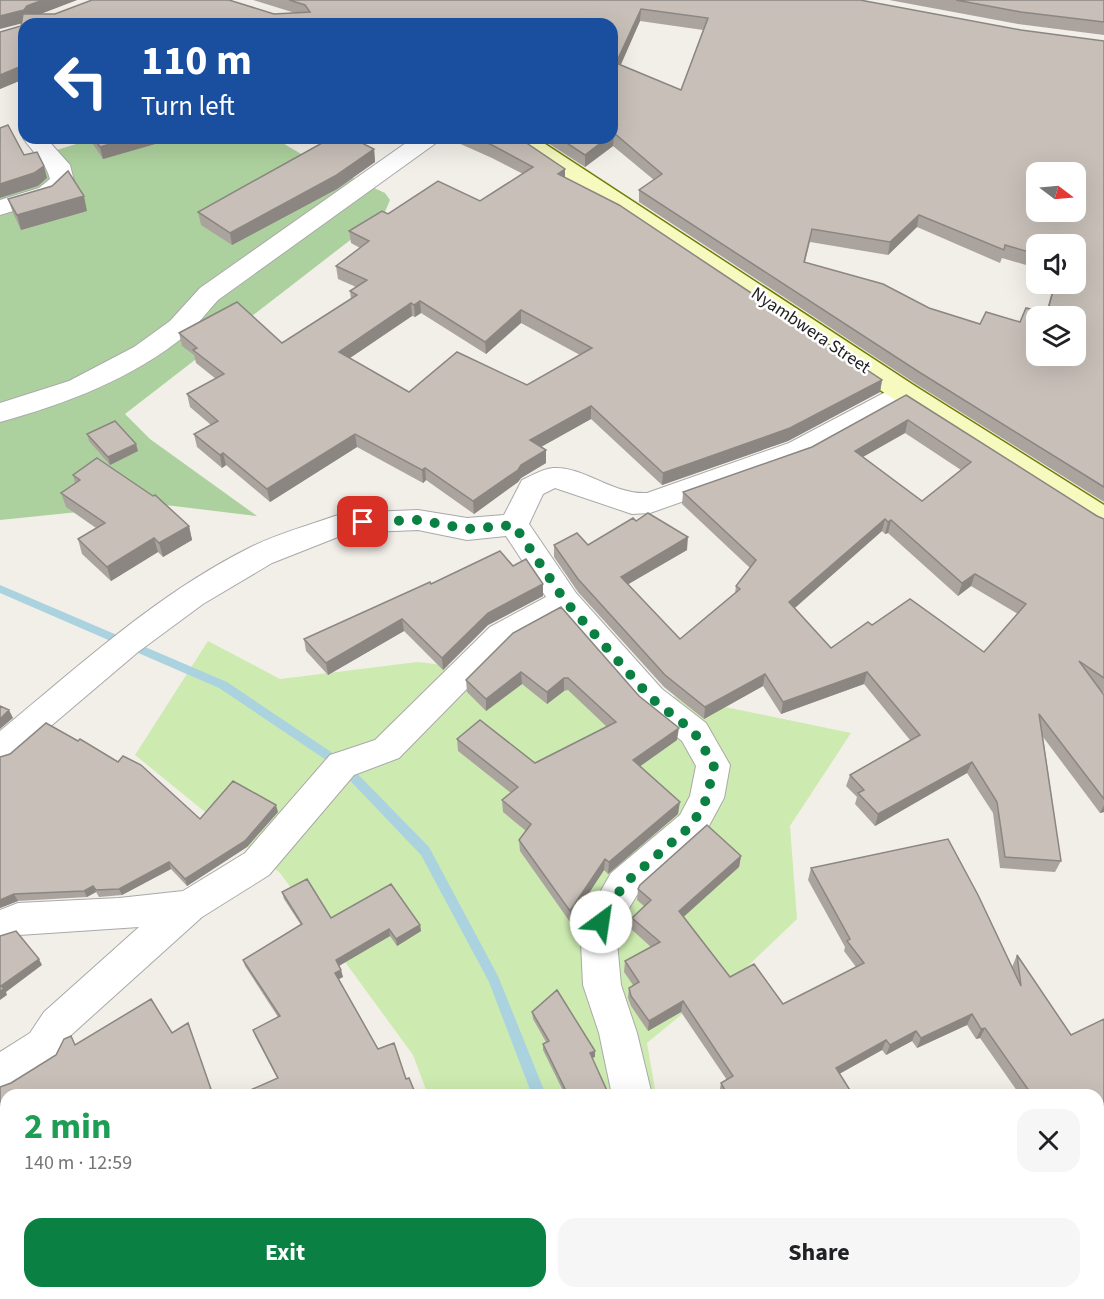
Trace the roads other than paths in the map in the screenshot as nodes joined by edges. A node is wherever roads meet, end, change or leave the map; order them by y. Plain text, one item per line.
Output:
1 (39, 144) edge
2 (420, 144) edge
3 (529, 144) edge
4 (0, 208) edge
5 (905, 393) junction
6 (0, 413) edge
7 (1104, 519) edge
8 (514, 525) junction
9 (565, 601) junction
10 (0, 750) edge
11 (189, 906) junction
12 (0, 926) edge
13 (0, 1074) edge
14 (6, 1089) edge
15 (631, 1089) edge

1 - 4 street
2 - 6 street
3 - 5 street, Nyambwera Street
5 - 7 street, Nyambwera Street
5 - 8 street
8 - 9 street
8 - 10 street
9 - 11 street
9 - 15 street
11 - 12 street
11 - 13 street
13 - 14 street

